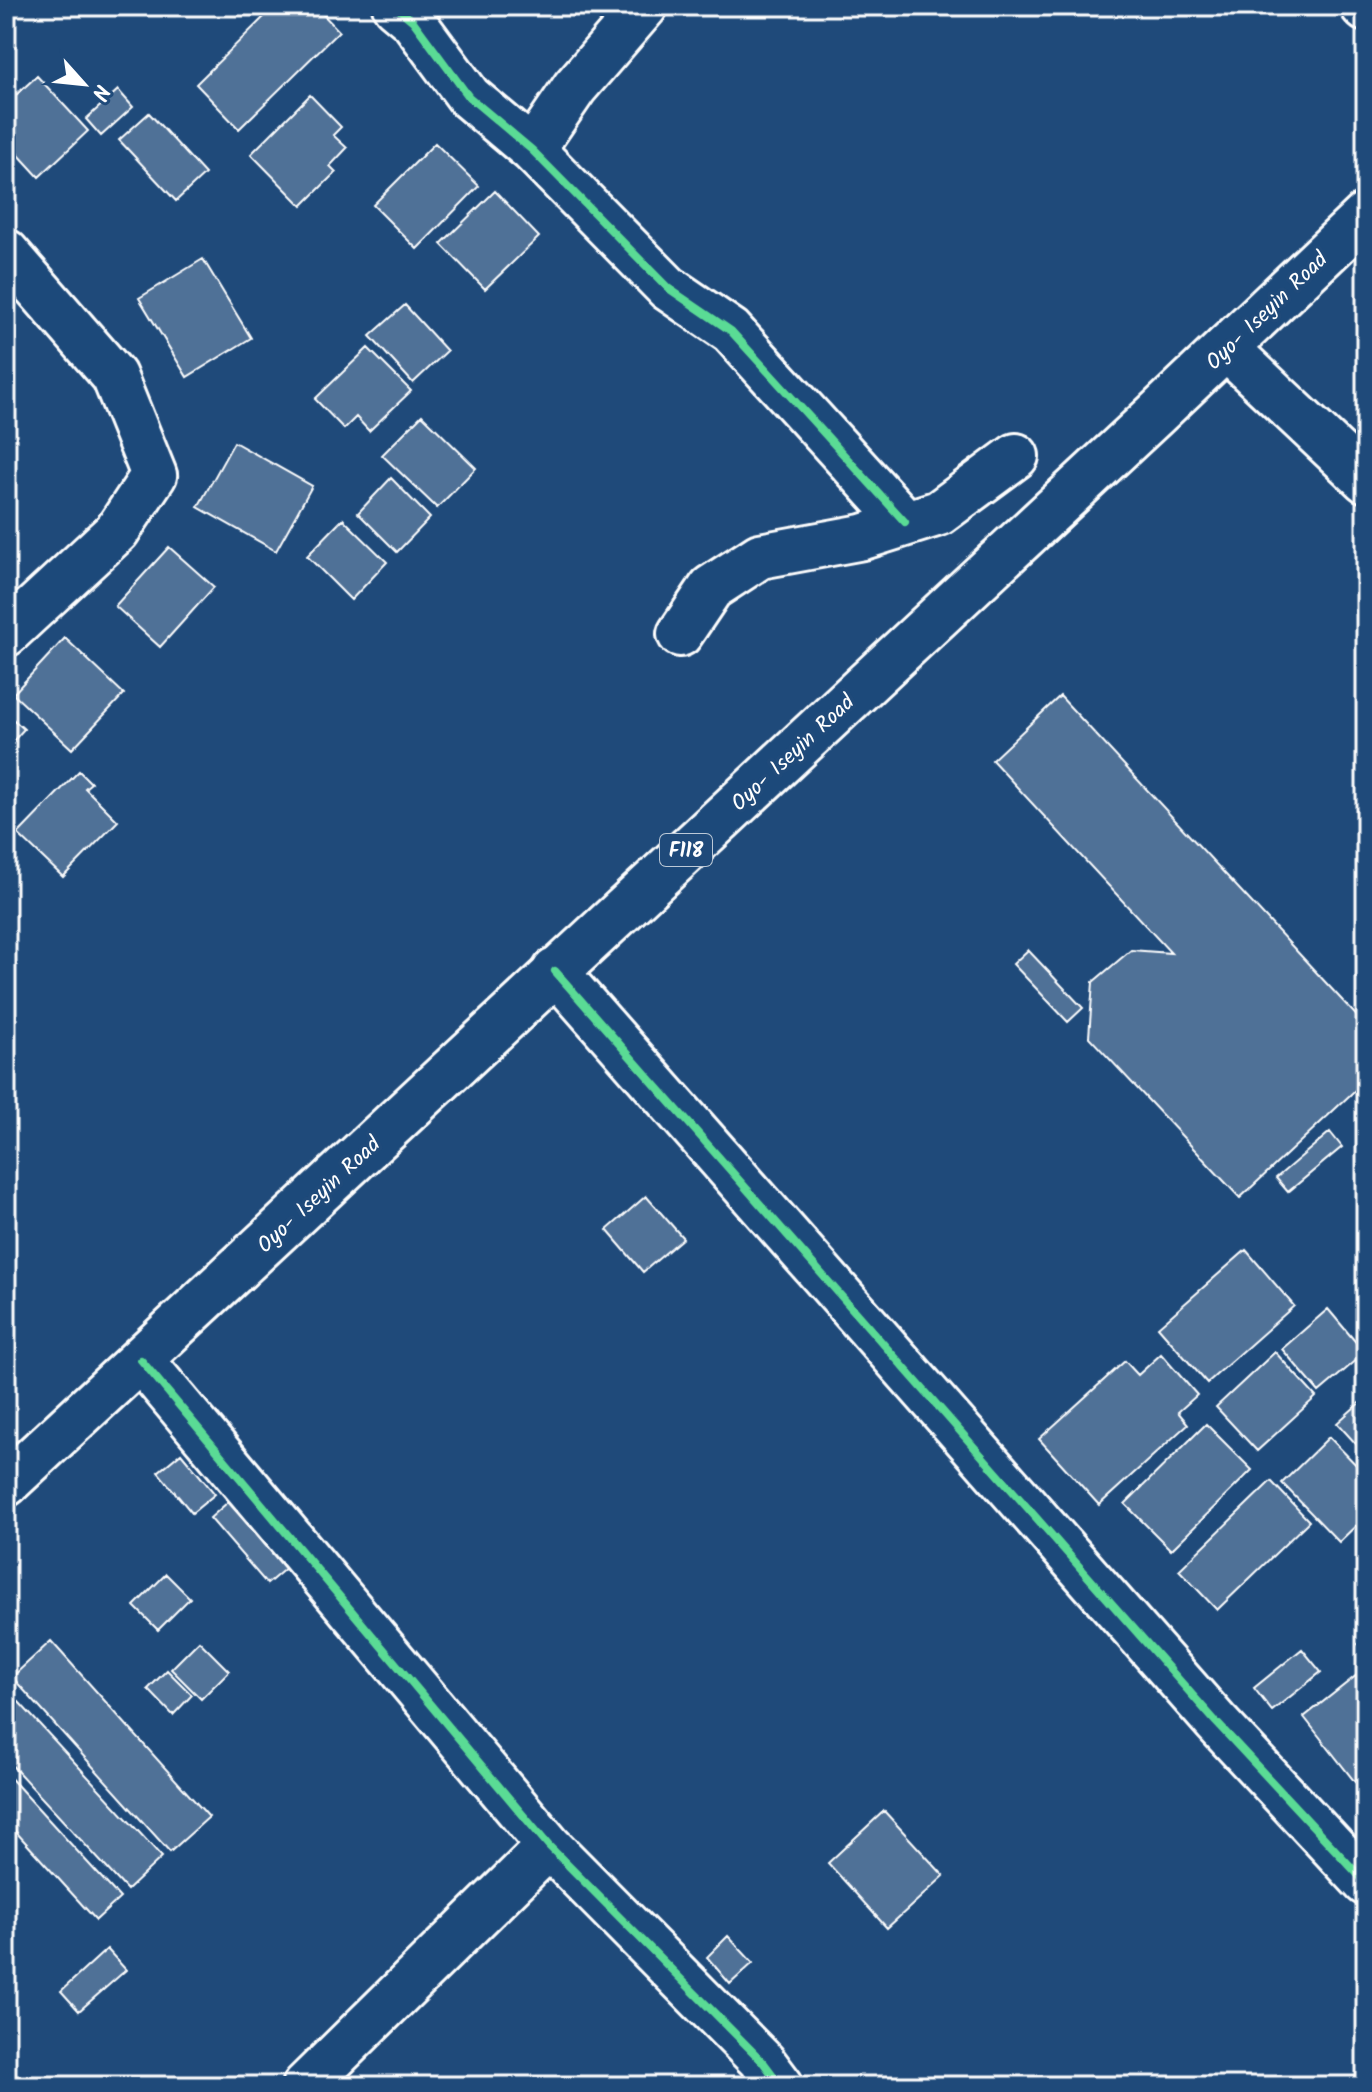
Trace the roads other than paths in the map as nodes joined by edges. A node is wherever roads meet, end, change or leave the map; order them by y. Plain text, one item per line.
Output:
1 (395, 6) edge
2 (645, 6) edge
3 (532, 150) junction
4 (1366, 215) edge
5 (6, 252) edge
6 (1226, 348) junction
7 (1016, 456) dead end
8 (1366, 480) edge
9 (905, 522) junction
10 (6, 634) edge
11 (680, 634) dead end
12 (555, 971) junction
13 (141, 1360) junction
14 (6, 1484) edge
15 (549, 1846) junction
16 (1366, 1883) edge
17 (305, 2086) edge
18 (781, 2086) edge

1 - 3 street
2 - 3 street
3 - 9 street
4 - 6 street, Oyo- Iseyin Road / F118
5 - 10 street
6 - 8 street
6 - 12 street, Oyo- Iseyin Road / F118
7 - 9 street
9 - 11 street
12 - 13 street, Oyo- Iseyin Road / F118
12 - 16 street
13 - 14 street, Oyo- Iseyin Road / F118
13 - 15 street
15 - 17 street
15 - 18 street

